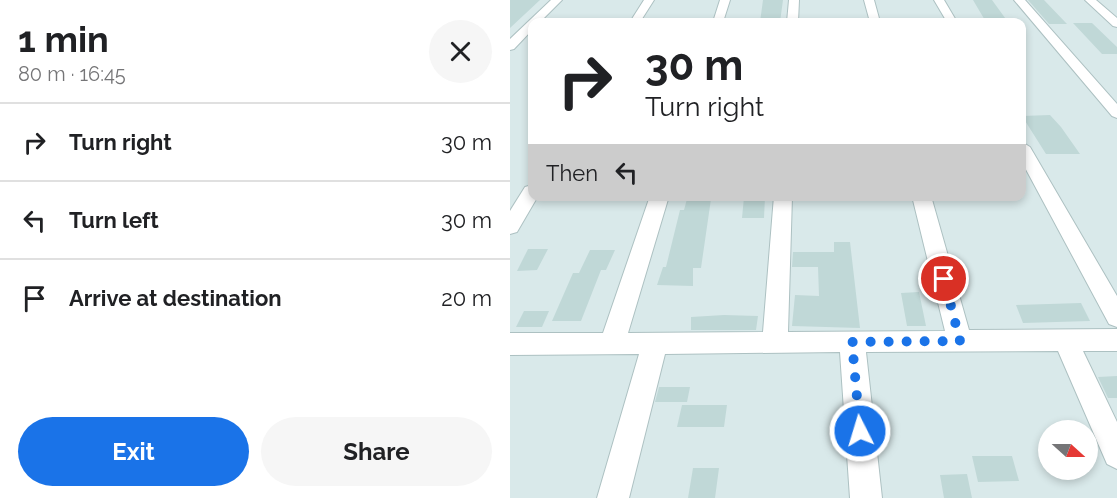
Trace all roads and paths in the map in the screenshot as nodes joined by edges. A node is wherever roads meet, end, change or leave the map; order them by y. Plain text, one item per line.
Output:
1 (557, 0) edge
2 (649, 0) edge
3 (725, 0) edge
4 (794, 0) edge
5 (869, 0) edge
6 (939, 0) edge
7 (1019, 0) edge
8 (1090, 0) edge
9 (538, 18) edge
10 (638, 18) edge
11 (719, 18) edge
12 (793, 18) edge
13 (874, 18) edge
14 (950, 18) edge
15 (1117, 24) edge
16 (528, 28) edge
17 (510, 46) edge
18 (1117, 113) edge
19 (1026, 154) edge
20 (528, 198) edge
21 (658, 201) edge
22 (783, 201) edge
23 (922, 201) edge
24 (510, 227) edge
25 (1117, 317) edge
26 (1117, 340) edge
27 (960, 341) junction
28 (1066, 341) junction
29 (852, 342) junction
30 (655, 343) junction
31 (775, 343) junction
32 (510, 344) edge
33 (612, 344) junction
34 (1117, 454) edge
35 (613, 498) edge
36 (866, 498) edge

1 - 9 street
2 - 10 street
3 - 11 street
4 - 12 street
5 - 13 street
6 - 14 street
7 - 18 street
8 - 15 street
16 - 17 street
19 - 25 street
20 - 24 street
21 - 33 street
22 - 31 street
23 - 27 street
26 - 28 street
27 - 28 street
27 - 29 street
28 - 34 street
29 - 31 street
29 - 36 street
30 - 31 street
30 - 33 street
30 - 35 street
32 - 33 street

